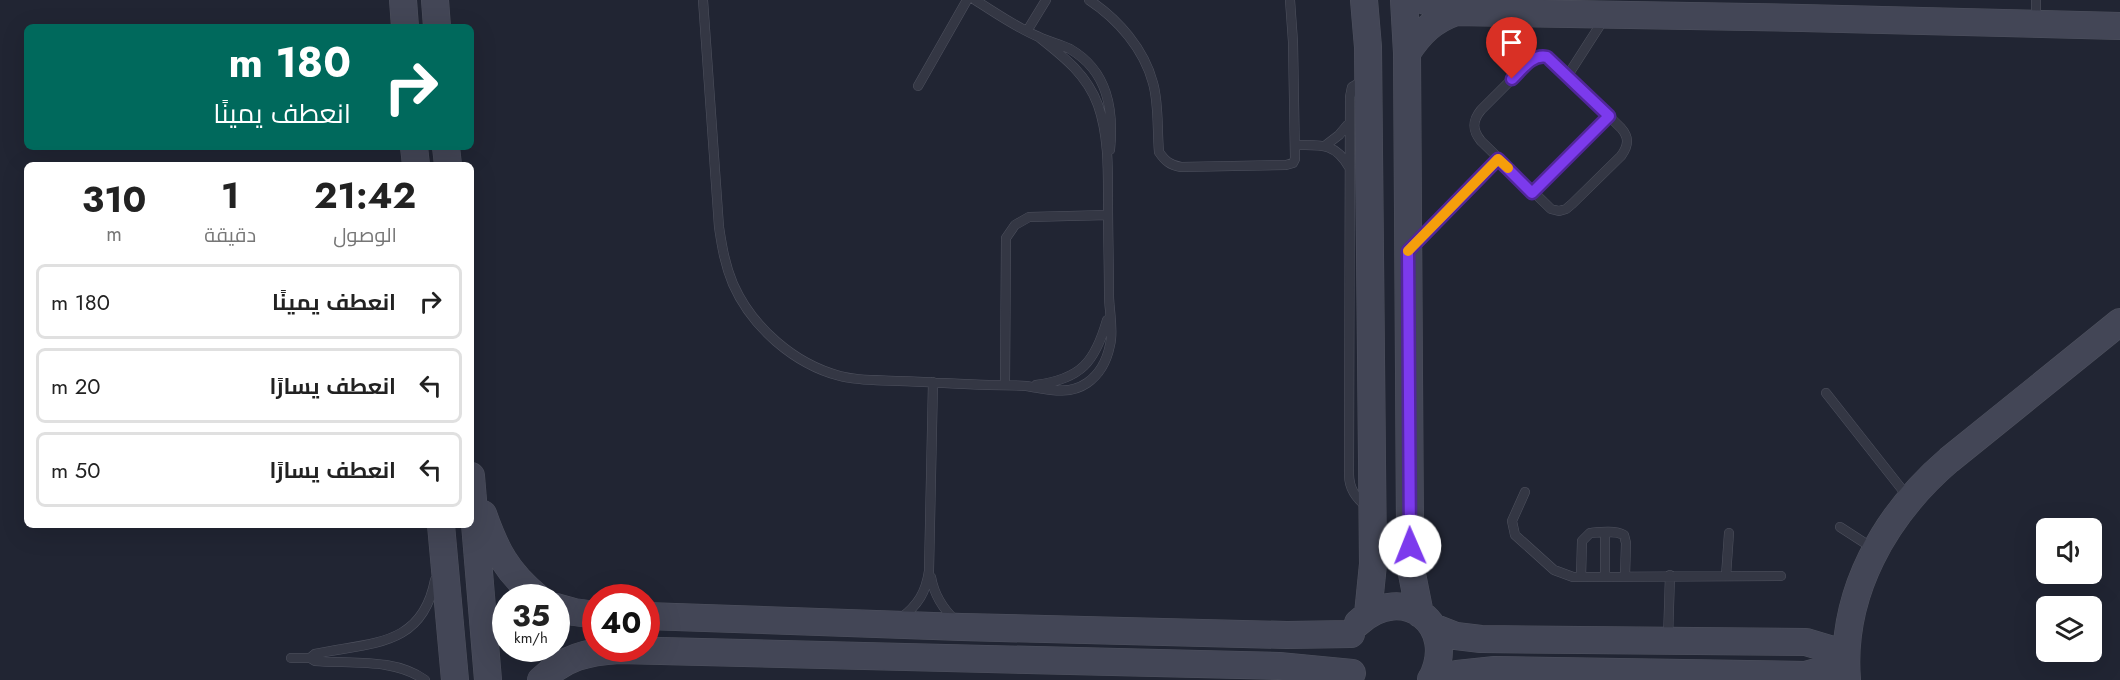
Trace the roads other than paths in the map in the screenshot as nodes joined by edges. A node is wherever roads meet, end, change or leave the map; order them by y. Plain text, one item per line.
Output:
1 (403, 0) edge
2 (435, 0) edge
3 (703, 0) edge
4 (967, 0) edge
5 (975, 0) edge
6 (1046, 0) edge
7 (1089, 0) edge
8 (1290, 0) edge
9 (1364, 0) edge
10 (1404, 0) edge
11 (1423, 0) edge
12 (1462, 8) edge
13 (1803, 9) edge
14 (2036, 12) edge
15 (1607, 15) junction
16 (405, 24) edge
17 (437, 24) edge
18 (2120, 27) edge
19 (1027, 31) junction
20 (1407, 53) junction
21 (1568, 75) junction
22 (1368, 82) junction
23 (918, 86) dead end
24 (1609, 116) junction
25 (1350, 122) junction
26 (1295, 145) junction
27 (1326, 145) junction
28 (1498, 159) junction
29 (1349, 168) junction
30 (1532, 193) junction
31 (1108, 215) junction
32 (1408, 251) junction
33 (1109, 313) junction
34 (2120, 322) edge
35 (933, 382) junction
36 (1005, 386) junction
37 (1024, 386) junction
38 (1826, 393) dead end
39 (474, 490) edge
40 (1525, 492) dead end
41 (1910, 499) junction
42 (1373, 513) junction
43 (474, 517) edge
44 (1840, 527) dead end
45 (441, 532) edge
46 (1605, 533) junction
47 (1729, 533) dead end
48 (1874, 549) junction
49 (929, 571) junction
50 (1670, 575) junction
51 (1605, 576) junction
52 (1625, 576) junction
53 (1726, 576) junction
54 (1781, 576) dead end
55 (1581, 577) junction
56 (521, 584) edge
57 (1853, 607) junction
58 (660, 616) edge
59 (1426, 620) junction
60 (887, 624) junction
61 (1359, 624) junction
62 (962, 627) junction
63 (1668, 642) junction
64 (1806, 642) junction
65 (291, 658) dead end
66 (310, 658) junction
67 (1846, 667) edge
68 (1355, 676) edge
69 (1811, 678) edge
70 (425, 680) edge
71 (455, 680) edge
72 (488, 680) edge
73 (541, 680) edge
74 (1431, 680) edge

1 - 16 street
2 - 17 street
3 - 35 lane
4 - 23 lane
5 - 19 lane
6 - 19 lane
7 - 26 lane
8 - 26 lane
9 - 22 street
10 - 20 street
11 - 12 street
12 - 15 street
12 - 20 street
13 - 14 street
13 - 15 street
14 - 18 street
15 - 21 lane
19 - 31 lane
20 - 32 street
21 - 24 lane
21 - 28 lane
22 - 25 lane
22 - 42 street
24 - 30 lane
24 - 30 lane
25 - 27 lane
25 - 29 lane
26 - 27 lane
27 - 29 lane
28 - 30 lane
28 - 32 lane
29 - 42 lane
31 - 33 lane
31 - 36 lane
32 - 59 street
33 - 37 lane
33 - 37 lane
34 - 41 street
35 - 36 lane
35 - 49 lane
36 - 37 lane
38 - 41 lane
39 - 56 street
40 - 55 lane
41 - 48 street
42 - 61 street
43 - 72 street
44 - 48 lane
45 - 66 lane
45 - 71 street
46 - 51 lane
46 - 52 lane
46 - 55 lane
47 - 53 lane
48 - 57 street
49 - 60 lane
49 - 62 lane
50 - 52 lane
50 - 53 lane
50 - 63 lane
51 - 52 lane
51 - 55 lane
53 - 54 lane
57 - 64 street
57 - 67 street
58 - 60 street
59 - 61 street
59 - 63 street
59 - 74 street
60 - 62 street
61 - 62 street
61 - 68 street
63 - 64 street
64 - 67 street
65 - 66 lane
66 - 70 lane
67 - 69 street
68 - 73 street
69 - 74 street

